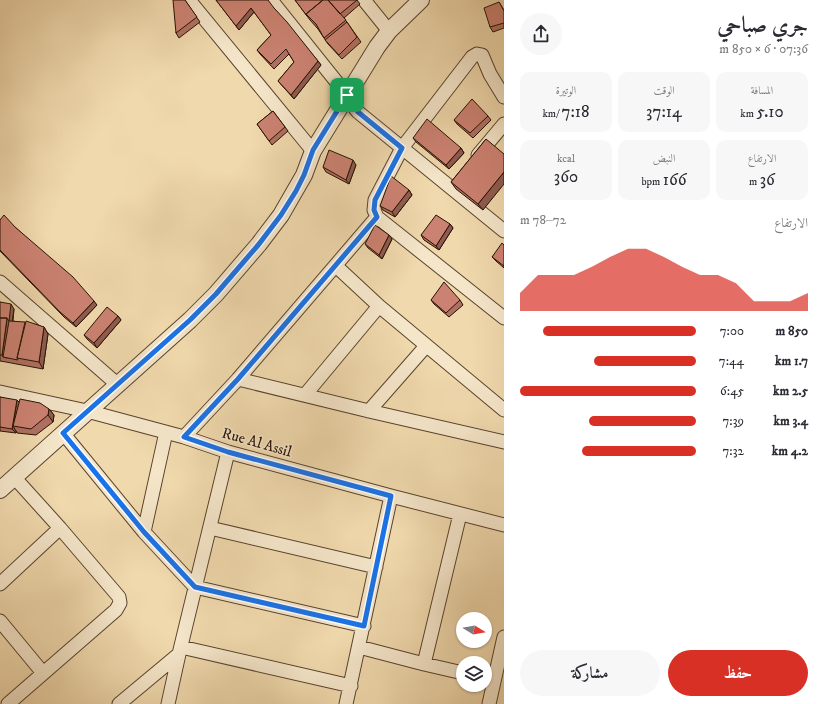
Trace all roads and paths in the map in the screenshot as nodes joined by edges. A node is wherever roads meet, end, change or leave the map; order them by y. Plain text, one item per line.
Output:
1 (189, 0) edge
2 (271, 0) edge
3 (364, 0) edge
4 (421, 0) edge
5 (388, 31) junction
6 (347, 95) junction
7 (504, 97) edge
8 (504, 124) edge
9 (402, 148) junction
10 (313, 150) junction
11 (471, 165) edge
12 (461, 176) edge
13 (452, 188) junction
14 (377, 217) junction
15 (504, 232) edge
16 (336, 266) junction
17 (0, 282) edge
18 (379, 306) junction
19 (502, 314) edge
20 (426, 346) junction
21 (238, 379) junction
22 (117, 384) junction
23 (0, 392) edge
24 (305, 394) junction
25 (504, 410) edge
26 (88, 411) junction
27 (369, 411) junction
28 (166, 432) junction
29 (63, 433) junction
30 (184, 437) junction
31 (504, 442) edge
32 (228, 452) junction
33 (14, 477) junction
34 (0, 490) edge
35 (391, 496) junction
36 (460, 514) junction
37 (504, 525) edge
38 (60, 528) junction
39 (210, 528) junction
40 (144, 532) junction
41 (376, 567) junction
42 (0, 584) edge
43 (195, 587) junction
44 (0, 621) edge
45 (364, 626) junction
46 (504, 637) edge
47 (359, 647) junction
48 (180, 651) junction
49 (424, 664) junction
50 (501, 664) edge
51 (456, 671) edge
52 (43, 673) junction
53 (492, 676) edge
54 (351, 686) junction
55 (489, 692) edge
56 (8, 704) edge
57 (119, 704) edge
58 (168, 704) edge
59 (346, 704) edge
60 (489, 704) edge

1 - 10 street
2 - 6 street
3 - 5 street
4 - 5 street
5 - 6 street
6 - 9 street
6 - 10 street
7 - 9 street
8 - 11 street
9 - 13 street
9 - 14 street
10 - 22 street
12 - 13 street
13 - 15 street
14 - 16 street
14 - 19 street
16 - 18 street
16 - 21 street
17 - 22 street
18 - 20 street
18 - 24 street
20 - 25 street
20 - 27 street
21 - 24 street
21 - 30 street
22 - 26 street
23 - 26 street, Rue Al Assil
24 - 27 street
26 - 28 street, Rue Al Assil
26 - 29 street
27 - 31 street
28 - 30 street, Rue Al Assil
28 - 40 street
29 - 33 street
29 - 40 street
30 - 32 street, Rue Al Assil
32 - 35 street, Rue Al Assil
32 - 39 street
33 - 34 street
33 - 38 street
35 - 36 street, Rue Al Assil
35 - 41 street
36 - 37 street, Rue Al Assil
36 - 49 street
38 - 42 street
38 - 52 street
39 - 41 street
39 - 43 street
40 - 43 street
41 - 45 street
43 - 45 street
43 - 48 street
44 - 52 street
45 - 47 street
46 - 50 street
47 - 49 street
47 - 54 street
48 - 54 street
48 - 57 street
48 - 58 street
49 - 51 street
50 - 53 street
52 - 56 street
54 - 59 street
55 - 60 street

